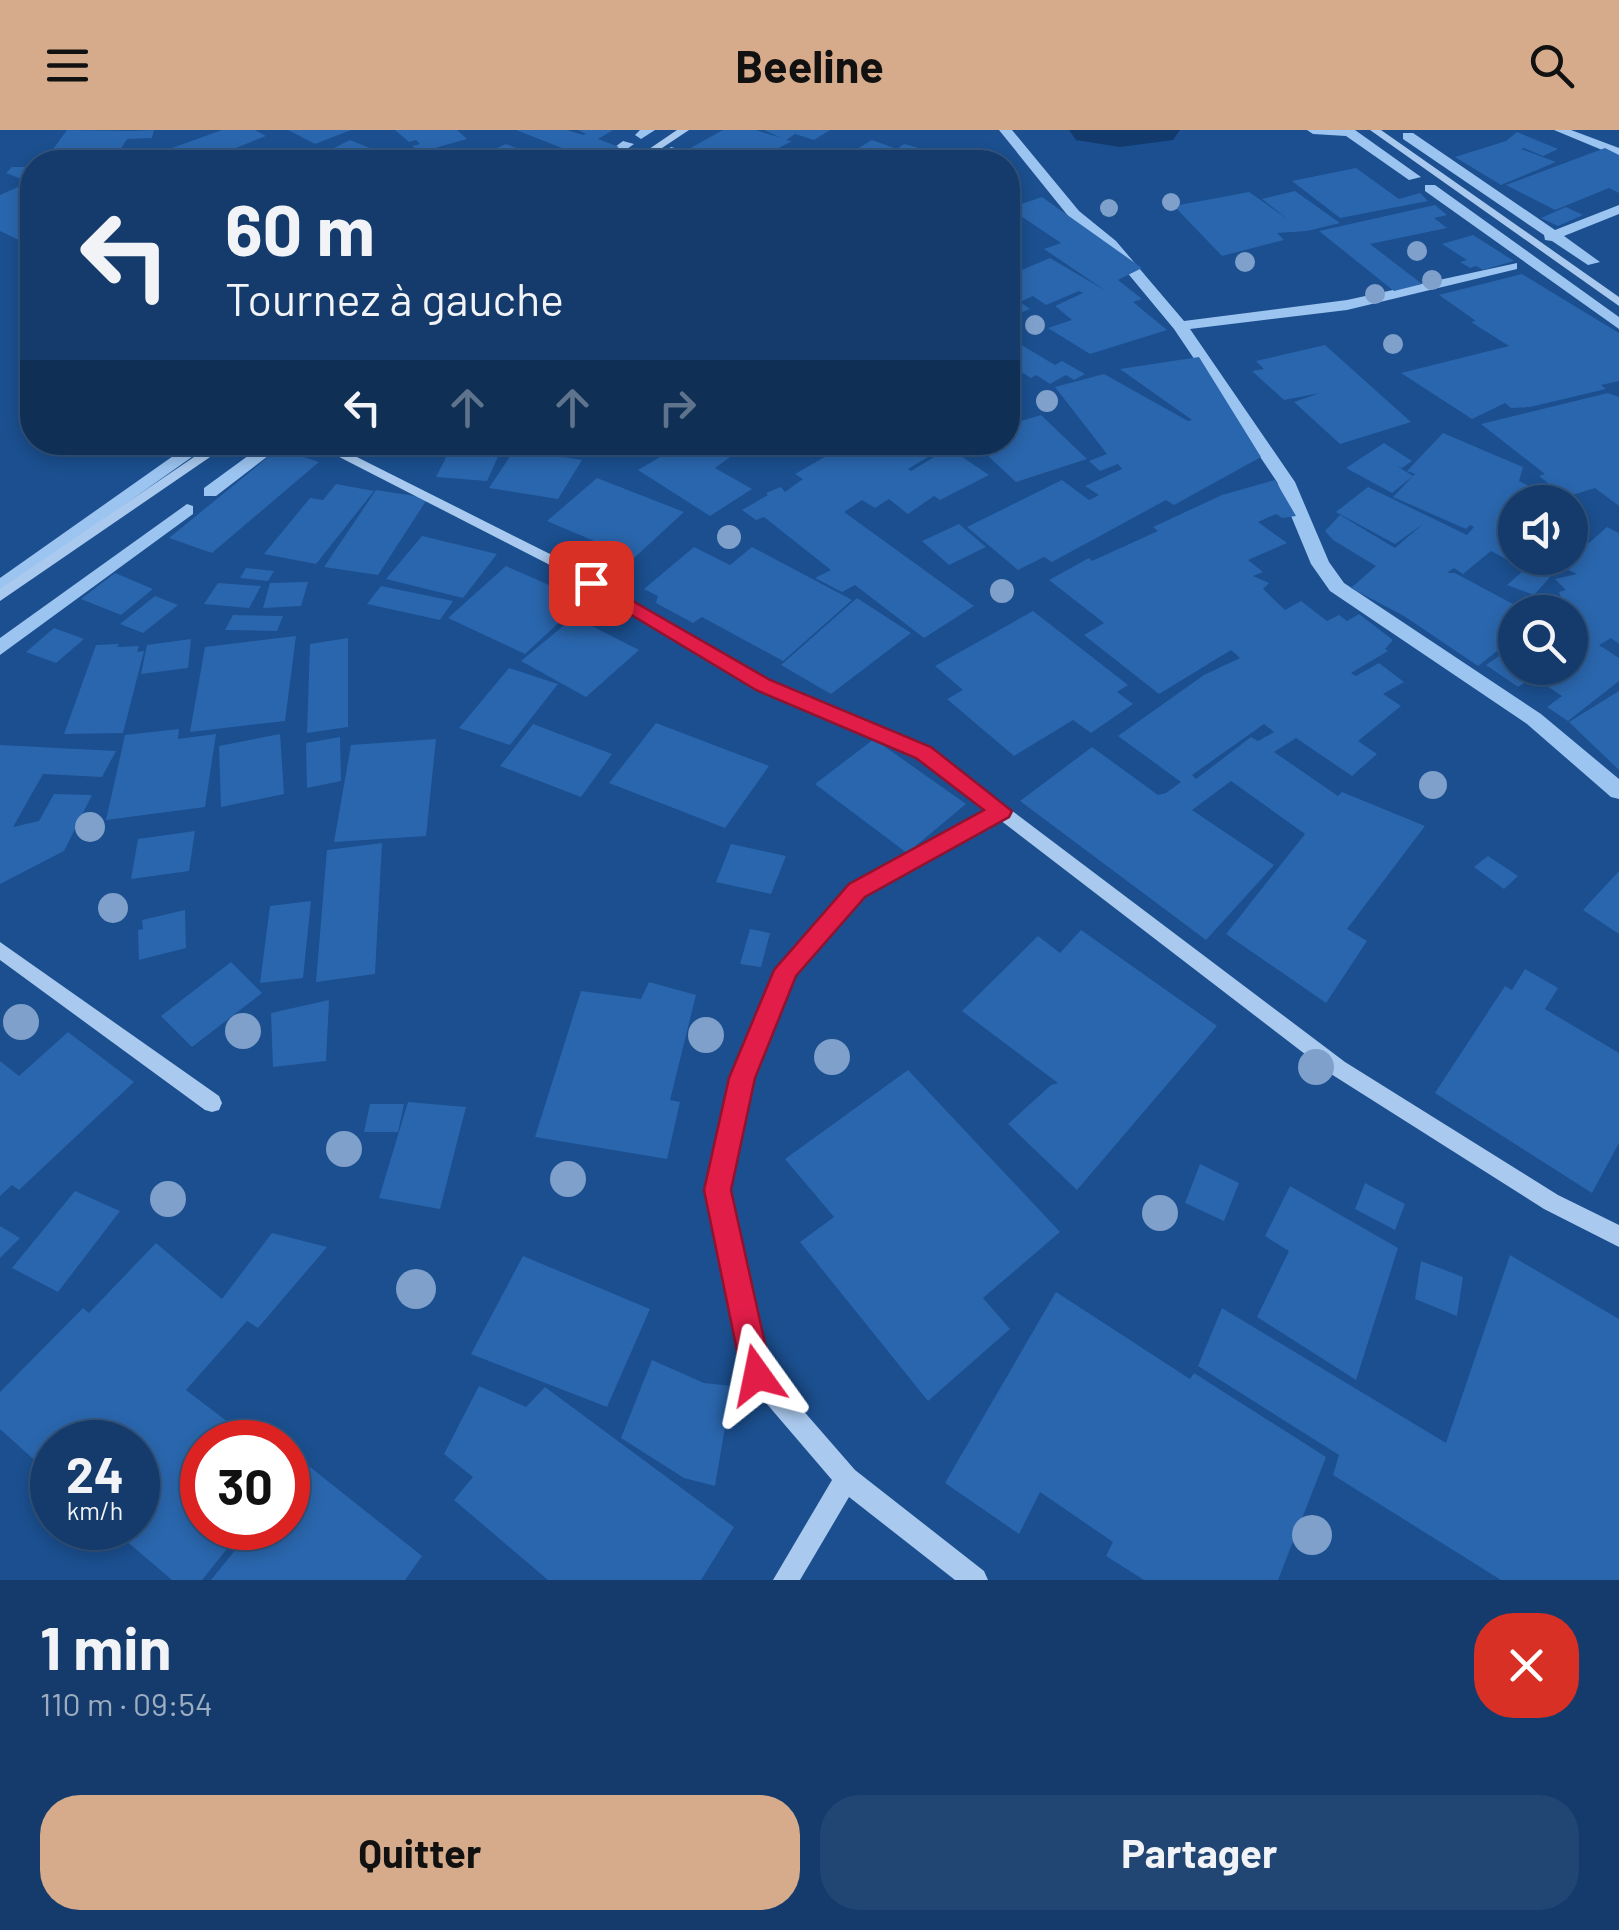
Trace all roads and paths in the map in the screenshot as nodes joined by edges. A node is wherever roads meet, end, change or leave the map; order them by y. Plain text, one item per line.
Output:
1 (684, 130) edge
2 (1374, 130) edge
3 (653, 150) edge
4 (1619, 302) edge
5 (207, 455) edge
6 (342, 455) edge
7 (0, 596) edge
8 (1001, 811) junction
9 (0, 950) edge
10 (212, 1103) dead end
11 (1619, 1236) edge
12 (846, 1478) junction
13 (786, 1580) edge
14 (976, 1580) edge

1 - 3 street
2 - 4 street
5 - 7 street
6 - 8 street
8 - 11 street
8 - 12 street
9 - 10 street
12 - 13 street
12 - 14 street

